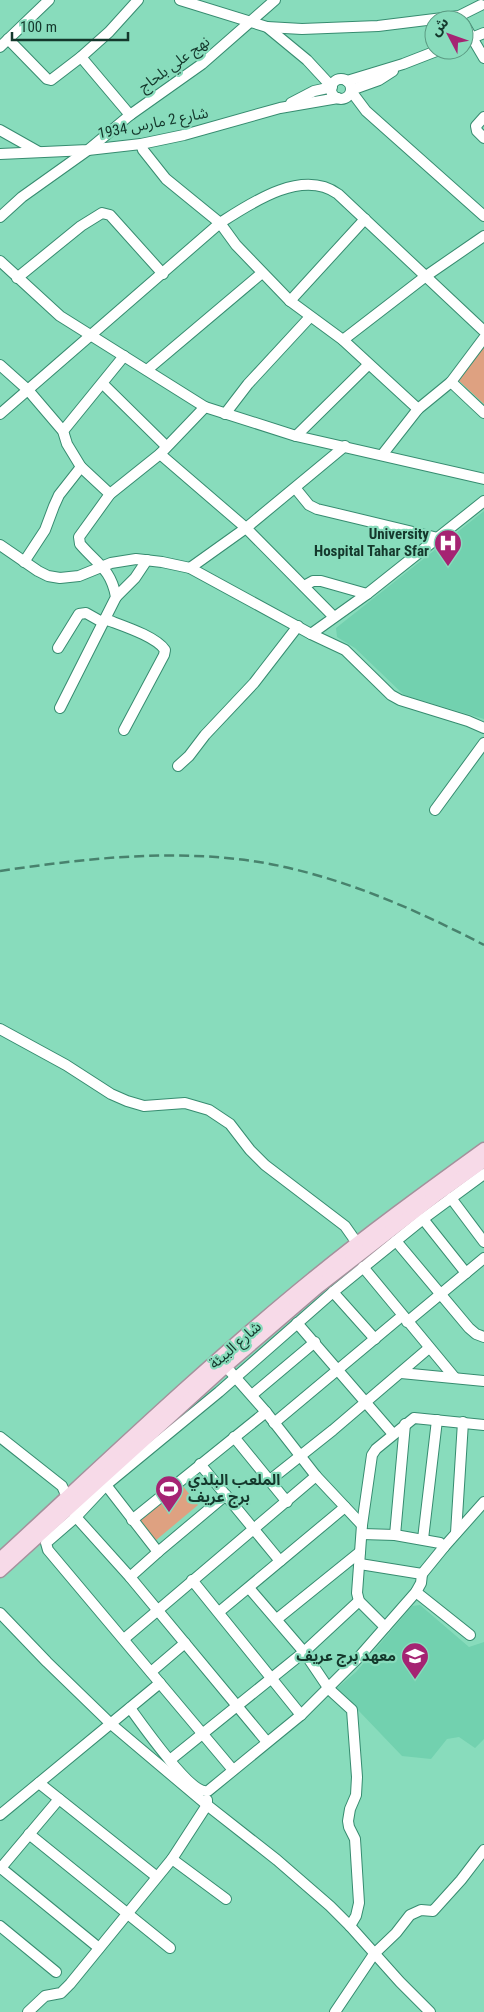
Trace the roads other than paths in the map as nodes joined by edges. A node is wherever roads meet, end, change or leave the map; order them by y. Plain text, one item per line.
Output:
1 (50, 0) edge
2 (138, 0) edge
3 (180, 0) edge
4 (275, 0) edge
5 (250, 23) junction
6 (424, 23) edge
7 (267, 27) junction
8 (8, 39) junction
9 (474, 46) edge
10 (0, 47) edge
11 (424, 56) edge
12 (81, 57) junction
13 (484, 58) edge
14 (307, 60) junction
15 (347, 85) junction
16 (332, 87) junction
17 (340, 98) junction
18 (280, 108) junction
19 (366, 111) junction
20 (130, 115) junction
21 (484, 117) edge
22 (0, 130) edge
23 (484, 138) edge
24 (141, 144) junction
25 (88, 150) junction
26 (1, 152) edge
27 (40, 153) junction
28 (484, 216) edge
29 (0, 217) edge
30 (365, 219) junction
31 (220, 223) junction
32 (484, 236) edge
33 (0, 261) edge
34 (262, 273) junction
35 (163, 274) junction
36 (426, 276) junction
37 (17, 278) junction
38 (290, 301) junction
39 (310, 316) junction
40 (484, 331) edge
41 (91, 336) junction
42 (484, 338) edge
43 (343, 340) junction
44 (124, 356) junction
45 (0, 365) edge
46 (368, 365) junction
47 (147, 370) junction
48 (451, 382) junction
49 (103, 384) junction
50 (28, 390) junction
51 (204, 407) junction
52 (418, 409) junction
53 (484, 413) edge
54 (0, 414) edge
55 (225, 414) junction
56 (64, 431) junction
57 (296, 436) junction
58 (345, 446) junction
59 (163, 450) junction
60 (382, 455) junction
61 (81, 467) junction
62 (484, 478) edge
63 (296, 488) junction
64 (110, 494) junction
65 (484, 501) edge
66 (246, 528) junction
67 (438, 538) junction
68 (0, 545) edge
69 (147, 560) junction
70 (24, 562) junction
71 (103, 565) junction
72 (190, 568) junction
73 (304, 586) junction
74 (367, 594) junction
75 (116, 597) junction
76 (334, 617) junction
77 (104, 620) junction
78 (298, 626) junction
79 (312, 634) junction
80 (58, 648) dead end
81 (60, 708) dead end
82 (484, 728) edge
83 (124, 730) dead end
84 (484, 743) edge
85 (178, 766) dead end
86 (435, 810) dead end
87 (0, 1030) edge
88 (484, 1149) edge
89 (484, 1161) edge
90 (483, 1178) edge
91 (451, 1198) junction
92 (423, 1219) junction
93 (396, 1241) junction
94 (484, 1242) edge
95 (357, 1243) junction
96 (484, 1258) edge
97 (363, 1266) junction
98 (466, 1273) junction
99 (333, 1292) junction
100 (439, 1294) junction
101 (405, 1319) junction
102 (297, 1322) junction
103 (484, 1337) edge
104 (375, 1340) junction
105 (315, 1342) junction
106 (429, 1348) junction
107 (222, 1363) junction
108 (339, 1370) junction
109 (401, 1373) junction
110 (235, 1377) junction
111 (454, 1378) junction
112 (484, 1381) edge
113 (252, 1395) junction
114 (366, 1402) junction
115 (266, 1412) junction
116 (437, 1420) junction
117 (463, 1422) junction
118 (274, 1423) junction
119 (405, 1424) junction
120 (484, 1425) edge
121 (393, 1434) junction
122 (0, 1437) edge
123 (234, 1437) junction
124 (300, 1455) junction
125 (200, 1464) junction
126 (316, 1476) junction
127 (270, 1480) junction
128 (106, 1485) junction
129 (226, 1495) junction
130 (287, 1502) junction
131 (484, 1502) edge
132 (71, 1507) junction
133 (345, 1507) junction
134 (132, 1520) junction
135 (254, 1530) junction
136 (362, 1530) junction
137 (456, 1533) junction
138 (395, 1535) junction
139 (423, 1539) junction
140 (444, 1548) junction
141 (158, 1552) junction
142 (360, 1552) junction
143 (0, 1559) edge
144 (280, 1561) junction
145 (360, 1564) junction
146 (0, 1571) edge
147 (422, 1574) junction
148 (130, 1577) junction
149 (192, 1580) junction
150 (249, 1588) junction
151 (416, 1592) junction
152 (359, 1601) junction
153 (157, 1610) junction
154 (219, 1612) junction
155 (0, 1613) edge
156 (277, 1619) junction
157 (385, 1627) junction
158 (470, 1635) dead end
159 (124, 1639) junction
160 (184, 1643) junction
161 (304, 1652) junction
162 (151, 1672) junction
163 (272, 1678) junction
164 (160, 1683) junction
165 (329, 1689) junction
166 (238, 1706) junction
167 (130, 1708) junction
168 (301, 1716) junction
169 (111, 1724) junction
170 (202, 1734) junction
171 (267, 1742) junction
172 (170, 1760) junction
173 (233, 1770) junction
174 (39, 1783) junction
175 (207, 1792) junction
176 (59, 1799) junction
177 (207, 1805) junction
178 (0, 1815) edge
179 (30, 1834) junction
180 (484, 1850) edge
181 (172, 1859) junction
182 (1, 1869) edge
183 (157, 1877) junction
184 (226, 1899) dead end
185 (127, 1914) junction
186 (0, 1926) edge
187 (350, 1926) junction
188 (99, 1948) junction
189 (170, 1948) dead end
190 (374, 1954) junction
191 (56, 1972) dead end
192 (28, 2012) edge
193 (335, 2012) edge
194 (430, 2012) edge

1 - 8 street
2 - 12 street
3 - 5 street
4 - 5 street, نهج علي بلحاج
5 - 7 street
5 - 20 street, نهج علي بلحاج
6 - 7 street
7 - 14 street
8 - 10 street
8 - 12 street
9 - 13 street
11 - 15 street
12 - 20 street
14 - 15 street
14 - 16 street
15 - 16 street
15 - 17 street
15 - 19 street
16 - 17 street
16 - 18 street, شارع 2 مارس 1934
17 - 18 street, شارع 2 مارس 1934
17 - 19 street
18 - 24 street, شارع 2 مارس 1934
19 - 28 street
20 - 25 street, نهج علي بلحاج
21 - 23 street
22 - 27 street
24 - 25 street, شارع 2 مارس 1934
24 - 31 street
25 - 27 street, شارع 2 مارس 1934
25 - 29 street, نهج علي بلحاج
26 - 27 street, شارع 2 مارس 1934
30 - 31 street
30 - 36 street
30 - 38 street
31 - 34 street
31 - 35 street
32 - 36 street
33 - 37 street
34 - 38 street
34 - 47 street
35 - 37 street
35 - 41 street
36 - 40 street
36 - 43 street
37 - 41 street
38 - 39 street
39 - 43 street
39 - 55 street
41 - 44 street
41 - 50 street
42 - 48 street
43 - 46 street
44 - 47 street
44 - 49 street
45 - 50 street
46 - 52 street
46 - 57 street
47 - 51 street
48 - 52 street
48 - 53 street
49 - 56 street
49 - 59 street
50 - 54 street
50 - 56 street
51 - 55 street
51 - 59 street
52 - 60 street
55 - 57 street
56 - 61 street
57 - 58 street
58 - 60 street
58 - 63 street
59 - 64 street
59 - 66 street
60 - 62 street
61 - 64 street
61 - 70 street
63 - 66 street
63 - 67 street
64 - 71 street
65 - 67 street
66 - 72 street
66 - 73 street
67 - 74 street
68 - 70 street
69 - 71 street
69 - 72 street
69 - 75 street
70 - 71 street
71 - 75 street
72 - 78 street
73 - 74 street
73 - 76 street
74 - 76 street
75 - 77 street
76 - 79 street
77 - 80 street
77 - 81 street
77 - 83 street
78 - 79 street
78 - 85 street
79 - 82 street
84 - 86 street
87 - 95 street
88 - 95 main road, شارع البيئة
89 - 107 main road, شارع البيئة
90 - 91 street
91 - 92 street
91 - 94 street
92 - 93 street
92 - 98 street
93 - 97 street
93 - 100 street
95 - 107 main road, شارع البيئة
96 - 98 street
97 - 99 street
97 - 101 street
98 - 100 street
99 - 102 street
99 - 104 street
100 - 101 street
100 - 103 street
101 - 104 street
101 - 106 street
102 - 105 street
102 - 110 street
104 - 108 street
105 - 108 street
105 - 113 street
106 - 109 street
106 - 111 street
107 - 110 street
107 - 132 main road, شارع البيئة
108 - 114 street
108 - 118 street
109 - 111 street
109 - 114 street
110 - 113 street
110 - 128 street
111 - 112 street
113 - 115 street
114 - 121 street
114 - 124 street
115 - 118 street
115 - 123 street
116 - 117 street
116 - 119 street
116 - 139 street
117 - 120 street
117 - 137 street
118 - 124 street
119 - 121 street
119 - 138 street
121 - 136 street
122 - 132 street
123 - 125 street
123 - 127 street
124 - 126 street
124 - 127 street
125 - 129 street
125 - 134 street
126 - 130 street
126 - 133 street
127 - 130 street
128 - 132 street
128 - 134 street
129 - 135 street
129 - 141 street
130 - 135 street
131 - 137 street
132 - 143 main road, شارع البيئة
132 - 146 main road, شارع البيئة
132 - 148 street
132 - 159 street
133 - 136 street
133 - 144 street
134 - 141 street
135 - 144 street
135 - 149 street
136 - 138 street
136 - 142 street
137 - 140 street
138 - 139 street
139 - 140 street
140 - 147 street
141 - 148 street
142 - 145 street
142 - 156 street
144 - 150 street
145 - 147 street
145 - 152 street
147 - 151 street
148 - 153 street
149 - 153 street
149 - 154 street
150 - 154 street
150 - 156 street
151 - 157 street
151 - 158 street
152 - 157 street
152 - 161 street
153 - 159 street
153 - 160 street
154 - 163 street
155 - 169 street
156 - 161 street
157 - 165 street
159 - 162 street
160 - 162 street
160 - 166 street
161 - 163 street
161 - 165 street
162 - 164 street
163 - 166 street
163 - 168 street
164 - 167 street
164 - 170 street
165 - 168 street
165 - 187 street
166 - 170 street
166 - 171 street
167 - 169 street
167 - 172 street
168 - 171 street
169 - 174 street
169 - 177 street
170 - 172 street
170 - 173 street
171 - 173 street
172 - 175 street
173 - 175 street
174 - 176 street
174 - 178 street
175 - 177 street
176 - 179 street
176 - 183 street
177 - 181 street
177 - 187 street
179 - 182 street
179 - 185 street
180 - 190 street
181 - 183 street
181 - 184 street
182 - 188 street
183 - 185 street
185 - 188 street
185 - 189 street
186 - 191 street
187 - 190 street
188 - 192 street
190 - 193 street
190 - 194 street

